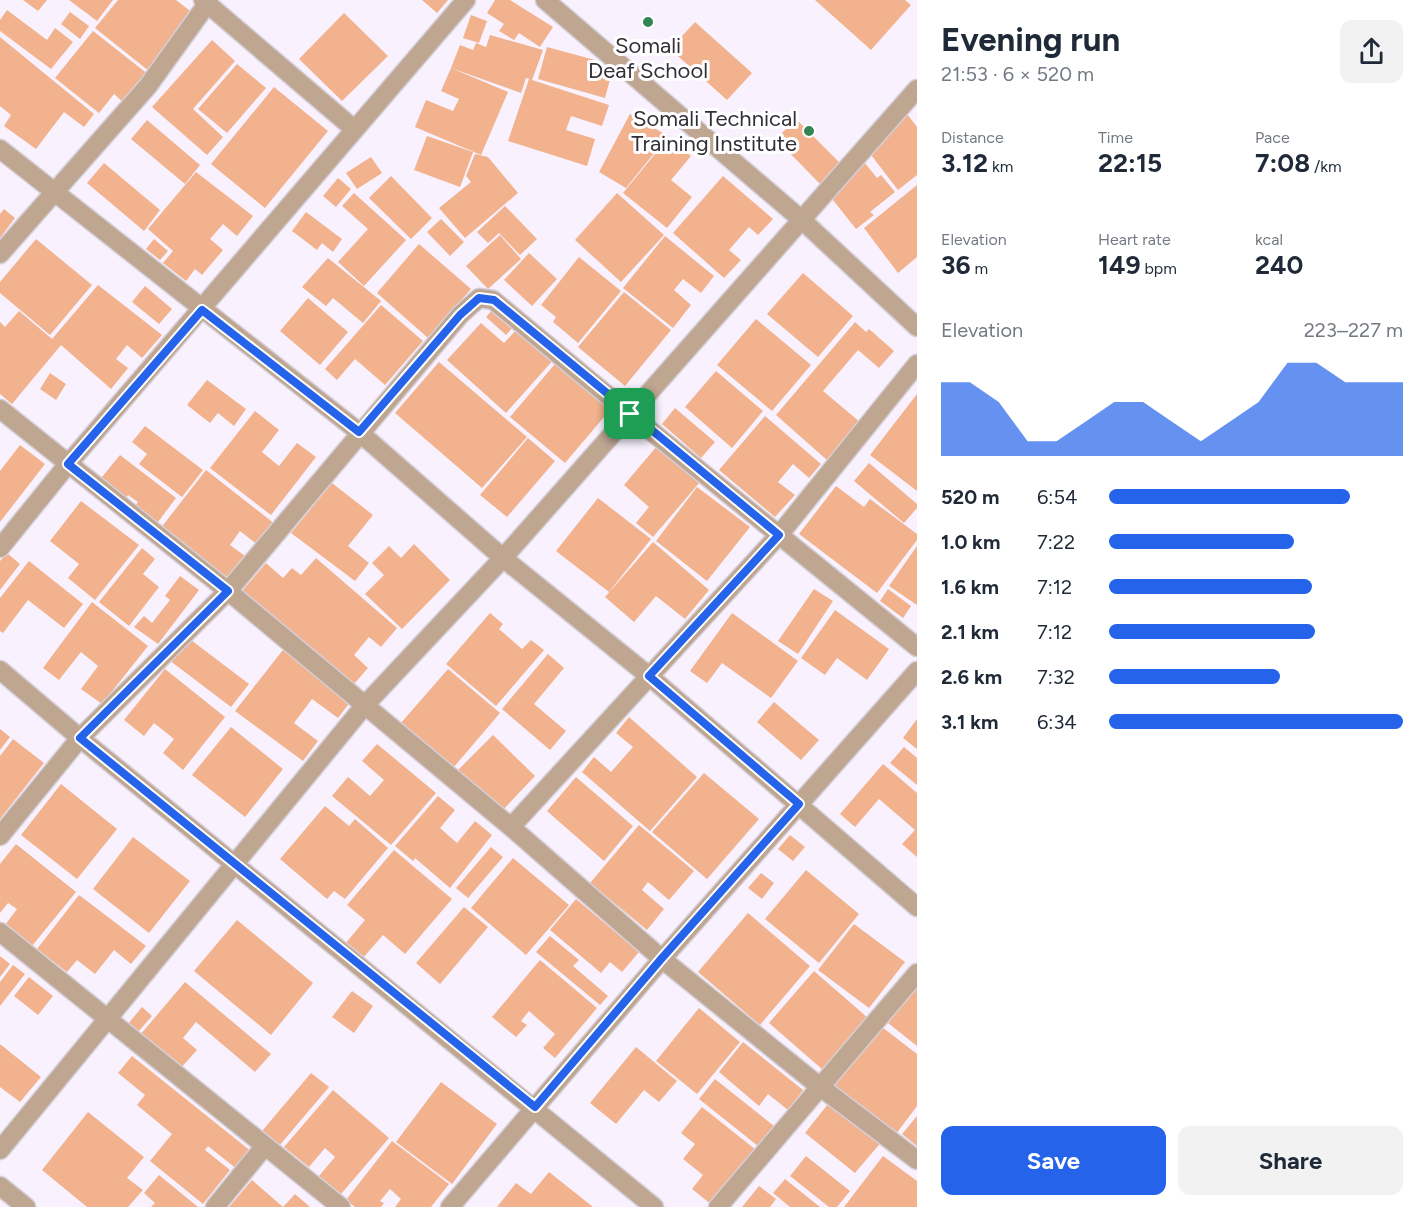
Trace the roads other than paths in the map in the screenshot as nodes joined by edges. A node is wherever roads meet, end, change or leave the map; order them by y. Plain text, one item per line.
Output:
1 (466, 0) edge
2 (545, 0) edge
3 (205, 2) edge
4 (917, 89) edge
5 (354, 129) junction
6 (0, 149) edge
7 (54, 194) junction
8 (803, 221) junction
9 (0, 254) edge
10 (202, 310) junction
11 (917, 327) edge
12 (917, 364) edge
13 (0, 409) edge
14 (630, 414) junction
15 (359, 432) junction
16 (68, 464) junction
17 (779, 535) junction
18 (0, 548) edge
19 (503, 558) junction
20 (228, 591) junction
21 (917, 647) edge
22 (0, 670) edge
23 (917, 671) edge
24 (649, 676) junction
25 (365, 705) junction
26 (80, 738) junction
27 (799, 804) junction
28 (511, 826) junction
29 (0, 836) edge
30 (236, 864) junction
31 (917, 907) edge
32 (0, 932) edge
33 (662, 958) junction
34 (917, 974) edge
35 (108, 1017) junction
36 (819, 1086) junction
37 (535, 1107) junction
38 (264, 1147) junction
39 (0, 1150) edge
40 (917, 1160) edge
41 (0, 1186) edge
42 (26, 1207) edge
43 (215, 1207) edge
44 (341, 1207) edge
45 (450, 1207) edge
46 (654, 1207) edge
47 (718, 1207) edge

1 - 5 street
2 - 8 street
3 - 5 street
3 - 7 street
4 - 8 street
5 - 10 street
6 - 7 street
7 - 9 street
7 - 10 street
8 - 11 street
8 - 14 street
10 - 15 street
10 - 16 street
12 - 17 street
13 - 16 street
14 - 15 street
14 - 17 street
14 - 19 street
15 - 19 street
15 - 20 street
16 - 18 street
16 - 20 street
17 - 21 street
17 - 24 street
19 - 24 street
19 - 25 street
20 - 25 street
20 - 26 street
22 - 26 street
23 - 27 street
24 - 27 street
24 - 28 street
25 - 28 street
25 - 30 street
26 - 29 street
26 - 30 street
27 - 31 street
27 - 33 street
28 - 33 street
30 - 35 street
30 - 37 street
32 - 35 street
33 - 36 street
33 - 37 street
34 - 36 street
35 - 38 street
35 - 39 street
36 - 40 street
36 - 47 street
37 - 45 street
37 - 46 street
38 - 43 street
38 - 44 street
41 - 42 street

